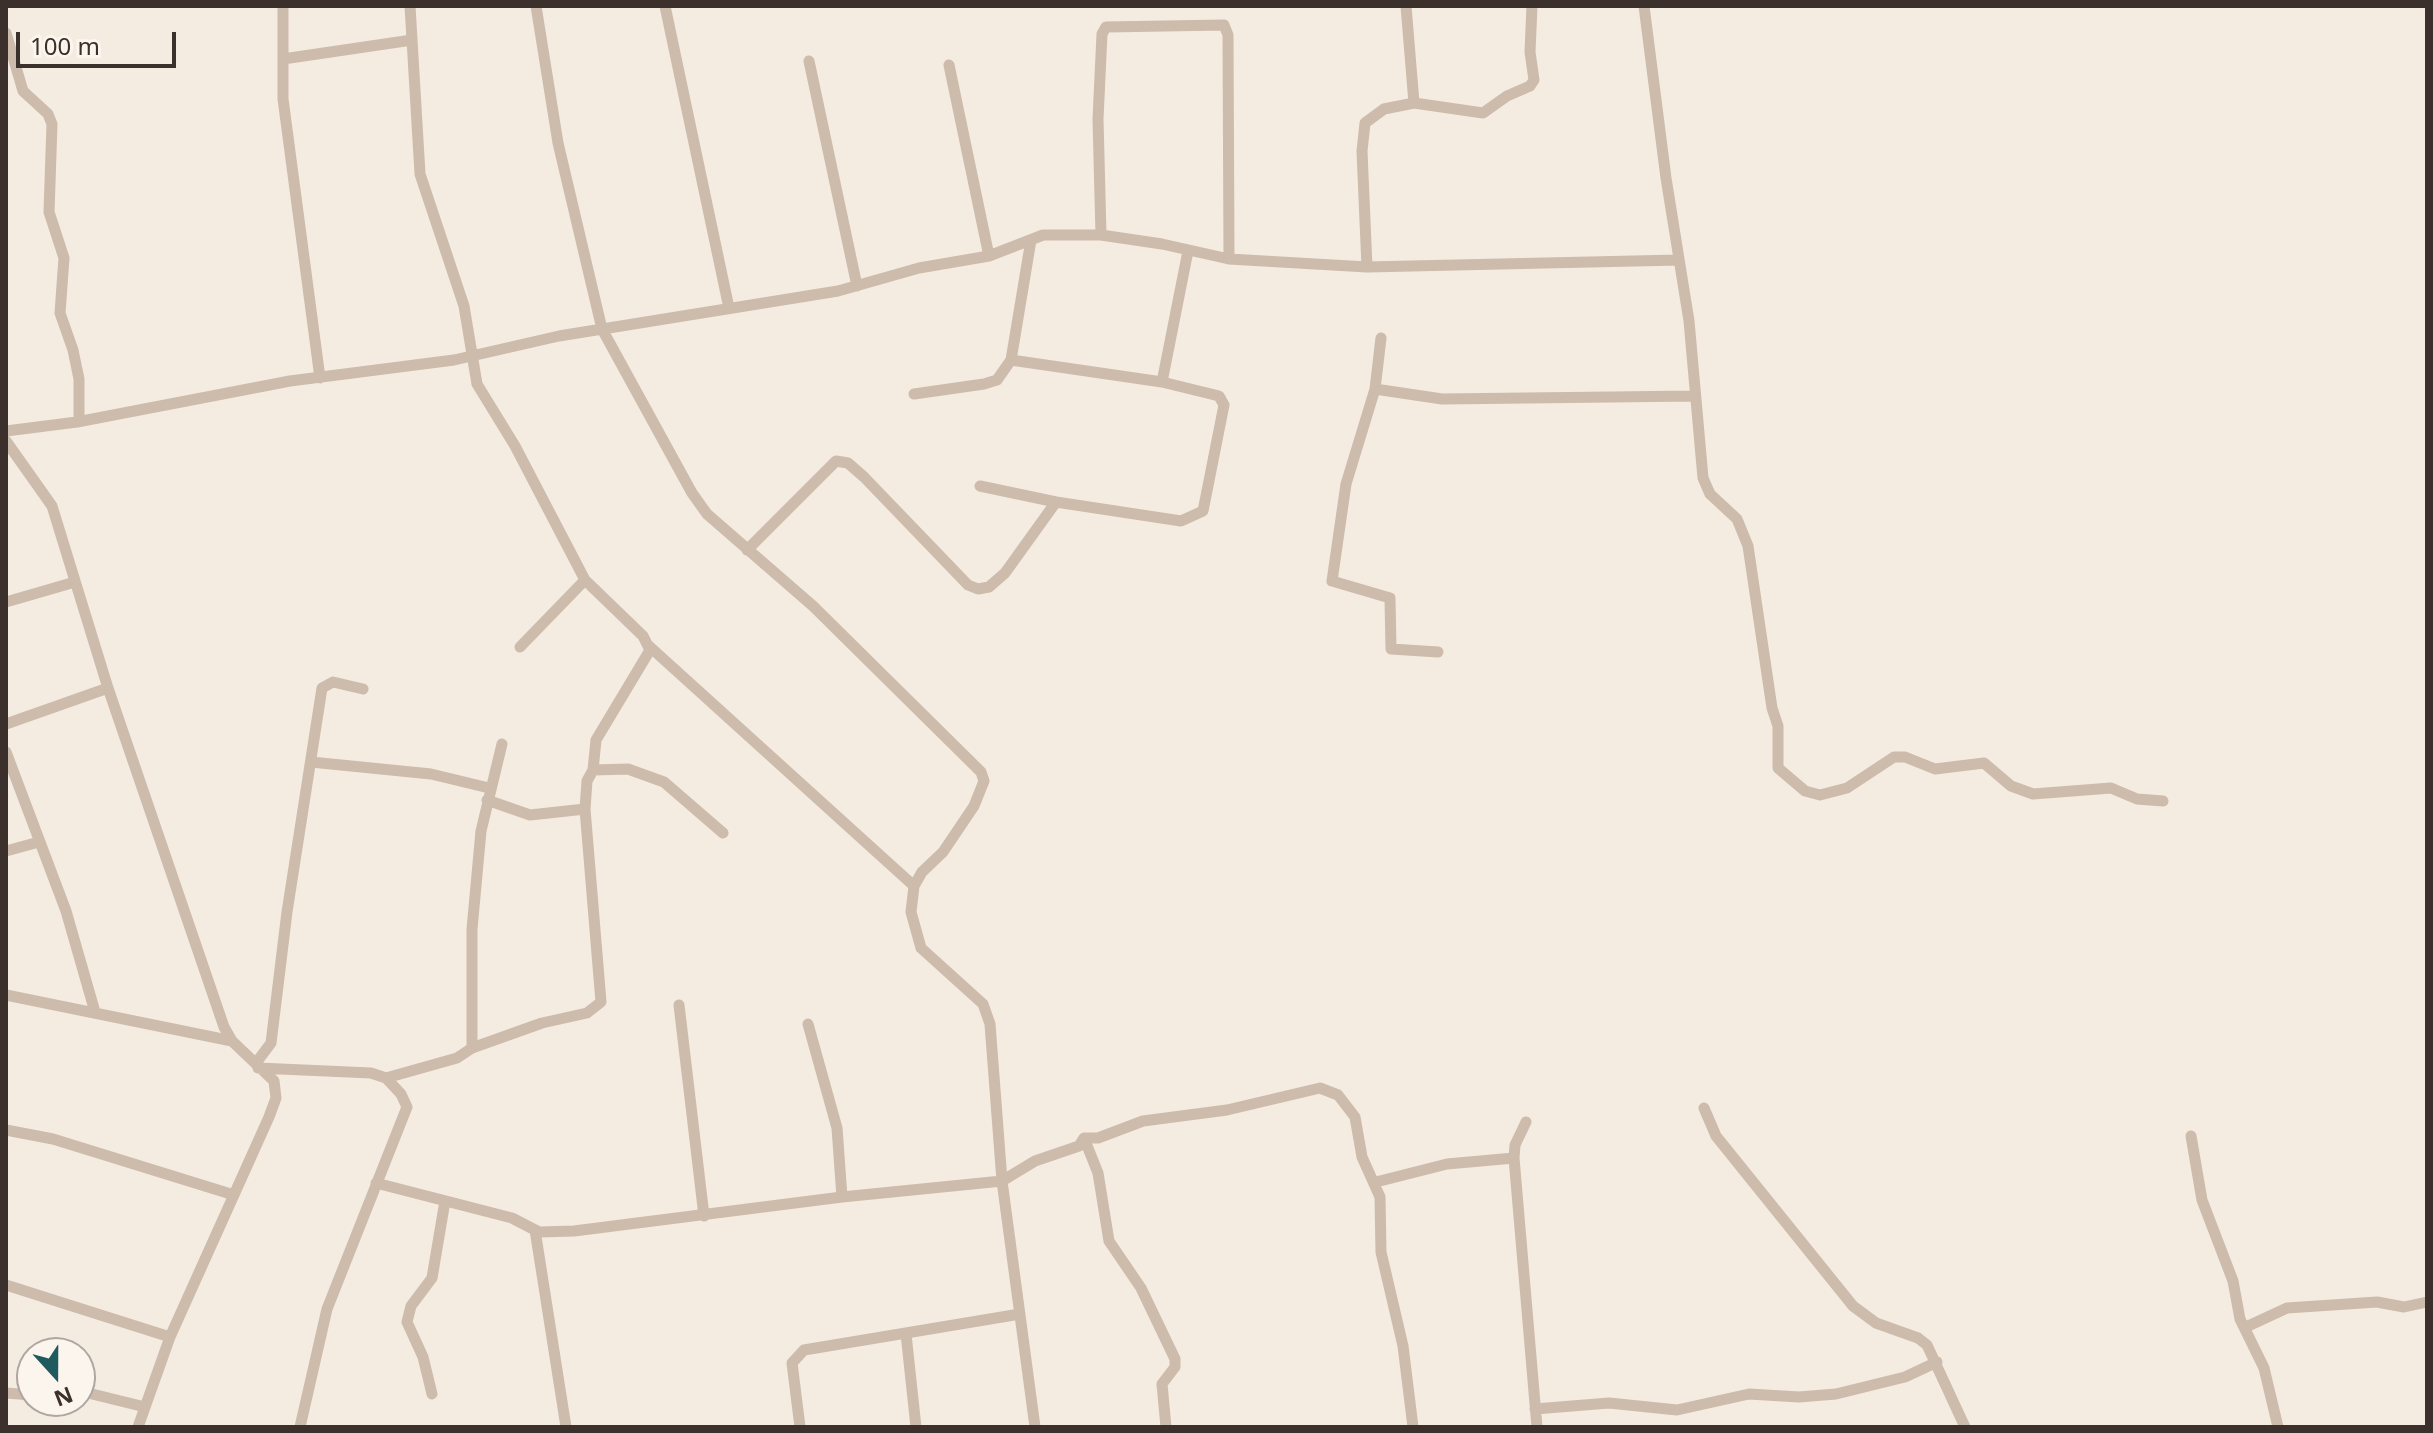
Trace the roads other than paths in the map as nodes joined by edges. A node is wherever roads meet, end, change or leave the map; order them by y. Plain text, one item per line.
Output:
1 (283, 6) edge
2 (410, 6) edge
3 (536, 6) edge
4 (665, 6) edge
5 (1406, 6) edge
6 (1532, 6) edge
7 (1644, 6) edge
8 (6, 33) edge
9 (412, 40) junction
10 (283, 59) junction
11 (809, 61) dead end
12 (949, 65) dead end
13 (1414, 103) junction
14 (1101, 235) junction
15 (1031, 240) junction
16 (1188, 251) junction
17 (989, 256) junction
18 (1229, 259) junction
19 (1679, 260) junction
20 (1367, 267) junction
21 (857, 286) junction
22 (729, 308) junction
23 (602, 329) junction
24 (1381, 338) dead end
25 (471, 354) junction
26 (1011, 360) junction
27 (320, 378) junction
28 (1162, 382) junction
29 (1375, 389) junction
30 (914, 394) dead end
31 (1695, 396) junction
32 (79, 419) junction
33 (6, 431) edge
34 (6, 441) edge
35 (980, 486) dead end
36 (1056, 502) junction
37 (747, 550) junction
38 (585, 580) junction
39 (75, 582) junction
40 (6, 602) edge
41 (649, 646) junction
42 (520, 647) dead end
43 (1438, 652) dead end
44 (108, 688) junction
45 (363, 689) dead end
46 (6, 724) edge
47 (502, 744) dead end
48 (6, 752) edge
49 (311, 762) junction
50 (593, 770) junction
51 (488, 794) junction
52 (2163, 801) dead end
53 (585, 809) junction
54 (723, 833) dead end
55 (39, 842) junction
56 (6, 851) edge
57 (914, 886) junction
58 (6, 995) edge
59 (679, 1005) dead end
60 (95, 1012) junction
61 (808, 1024) dead end
62 (232, 1041) junction
63 (472, 1048) junction
64 (257, 1066) junction
65 (386, 1078) junction
66 (1704, 1108) dead end
67 (1526, 1122) dead end
68 (6, 1130) edge
69 (2191, 1136) dead end
70 (1084, 1138) junction
71 (1514, 1158) junction
72 (1002, 1181) junction
73 (1376, 1182) junction
74 (376, 1183) junction
75 (234, 1195) junction
76 (842, 1197) junction
77 (445, 1201) junction
78 (704, 1216) junction
79 (535, 1230) junction
80 (6, 1285) edge
81 (2427, 1302) edge
82 (1020, 1314) junction
83 (2246, 1327) junction
84 (906, 1334) junction
85 (170, 1337) junction
86 (1937, 1362) junction
87 (432, 1394) dead end
88 (96, 1395) edge
89 (145, 1407) junction
90 (1535, 1409) junction
91 (138, 1427) edge
92 (300, 1427) edge
93 (566, 1427) edge
94 (800, 1427) edge
95 (916, 1427) edge
96 (1035, 1427) edge
97 (1166, 1427) edge
98 (1413, 1427) edge
99 (1537, 1427) edge
100 (1965, 1427) edge
101 (2278, 1427) edge

1 - 10 street
2 - 9 street
3 - 23 street
4 - 22 street
5 - 13 street
6 - 13 street
7 - 19 street
8 - 32 street
9 - 10 street
9 - 25 street
10 - 27 street
11 - 21 street
12 - 17 street
13 - 20 street
14 - 15 street
14 - 16 street
14 - 18 street
15 - 17 street
15 - 26 street
16 - 18 street
16 - 28 street
17 - 21 street
18 - 20 street
19 - 20 street
19 - 31 street
21 - 22 street
22 - 23 street
23 - 25 street
23 - 37 street
24 - 29 street
25 - 27 street
25 - 38 street
26 - 28 street
26 - 30 street
27 - 32 street
28 - 36 street
29 - 31 street
29 - 43 street
31 - 52 street
32 - 33 street
34 - 39 street
35 - 36 street
36 - 37 street
37 - 57 street
38 - 41 street
38 - 42 street
39 - 40 street
39 - 44 street
41 - 50 street
41 - 57 street
44 - 46 street
44 - 62 street
45 - 49 street
47 - 51 street
48 - 55 street
49 - 51 street
49 - 64 street
50 - 53 street
50 - 54 street
51 - 53 street
51 - 63 street
53 - 63 street
55 - 56 street
55 - 60 street
57 - 72 street
58 - 60 street
59 - 78 street
60 - 62 street
61 - 76 street
62 - 64 street
63 - 65 street
64 - 65 street
64 - 75 street
65 - 74 street
66 - 86 street
67 - 71 street
68 - 75 street
69 - 83 street
70 - 72 street
70 - 73 street
70 - 97 street
71 - 73 street
71 - 90 street
72 - 76 street
72 - 82 street
73 - 98 street
74 - 77 street
74 - 92 street
75 - 85 street
76 - 78 street
77 - 79 street
77 - 87 street
78 - 79 street
79 - 93 street
80 - 85 street
81 - 83 street
82 - 84 street
82 - 96 street
83 - 101 street
84 - 94 street
84 - 95 street
85 - 89 street
86 - 90 street
86 - 100 street
88 - 89 street
89 - 91 street
90 - 99 street

